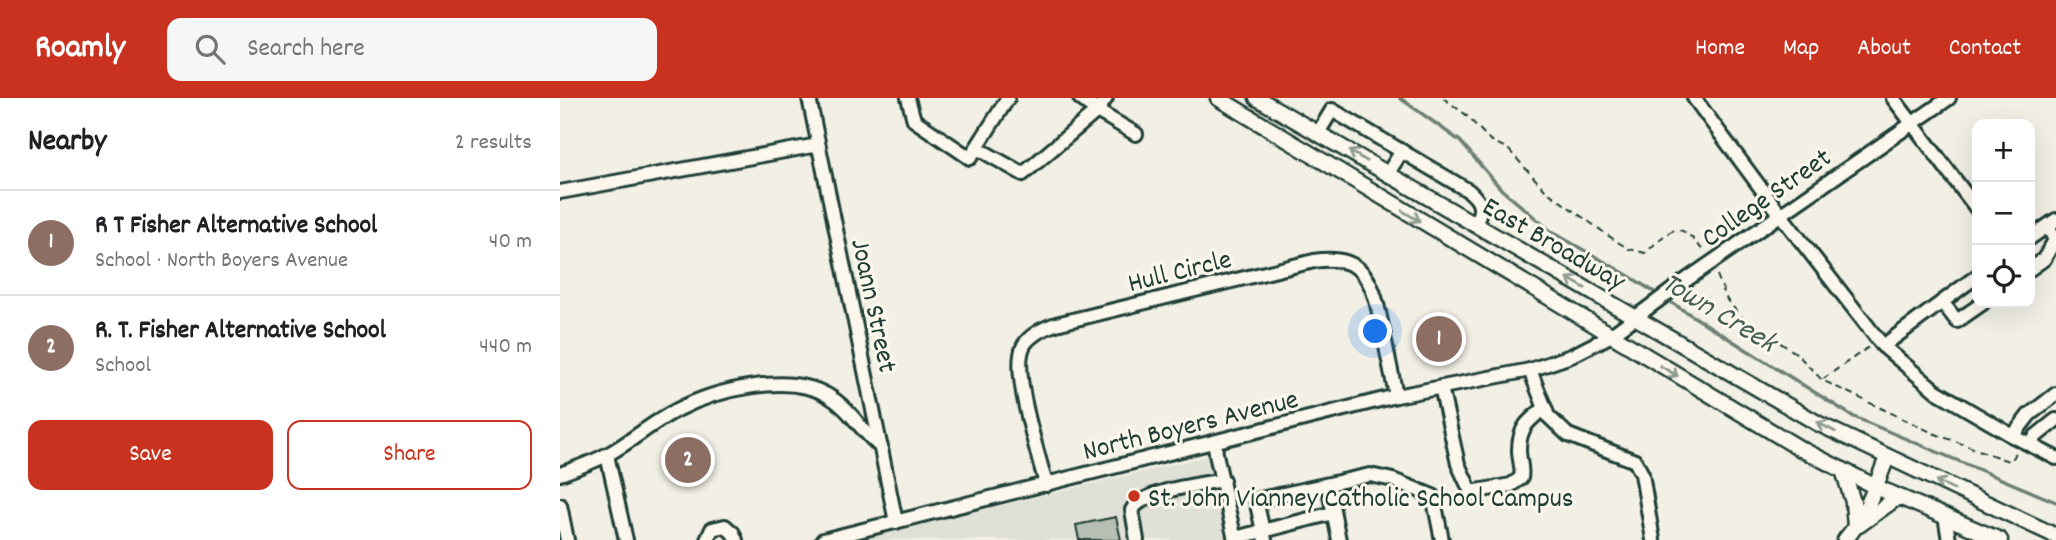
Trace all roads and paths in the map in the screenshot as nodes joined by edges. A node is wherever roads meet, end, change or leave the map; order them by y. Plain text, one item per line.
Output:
1 (809, 98) edge
2 (908, 98) edge
3 (1008, 98) edge
4 (1080, 98) edge
5 (1106, 98) edge
6 (1257, 98) edge
7 (1443, 98) edge
8 (1694, 98) edge
9 (1893, 98) edge
10 (1949, 98) edge
11 (1222, 99) edge
12 (1097, 111) junction
13 (1914, 124) junction
14 (1318, 133) junction
15 (1136, 134) dead end
16 (818, 145) junction
17 (977, 148) junction
18 (1402, 151) junction
19 (1388, 173) junction
20 (560, 192) edge
21 (1972, 202) edge
22 (1780, 214) junction
23 (2052, 223) edge
24 (1475, 224) junction
25 (2035, 235) edge
26 (1712, 262) junction
27 (2035, 265) edge
28 (1972, 280) edge
29 (1942, 302) junction
30 (1976, 308) edge
31 (1635, 317) junction
32 (1610, 336) junction
33 (1883, 346) junction
34 (1867, 348) dead end
35 (1570, 356) joint
36 (1530, 370) junction
37 (1822, 380) junction
38 (1441, 387) junction
39 (1396, 396) junction
40 (2054, 399) edge
41 (1545, 408) junction
42 (2056, 420) edge
43 (2021, 441) junction
44 (1215, 442) junction
45 (881, 447) junction
46 (607, 455) junction
47 (1887, 457) junction
48 (2056, 458) edge
49 (1843, 470) junction
50 (560, 474) edge
51 (1223, 480) junction
52 (1046, 485) junction
53 (1328, 485) junction
54 (1876, 487) junction
55 (1898, 497) junction
56 (560, 505) edge
57 (1334, 513) junction
58 (1945, 516) junction
59 (896, 522) junction
60 (1855, 528) junction
61 (1264, 535) edge
62 (2056, 536) edge
63 (1235, 539) edge
64 (567, 540) edge
65 (625, 540) edge
66 (707, 540) edge
67 (736, 540) edge
68 (822, 540) edge
69 (1137, 540) edge
70 (1339, 540) edge
71 (1442, 540) edge
72 (1653, 540) edge
73 (1844, 540) edge
74 (1949, 540) edge
75 (2000, 540) edge

1 - 16 street, Joann Street
2 - 17 street
3 - 17 street
4 - 12 street
5 - 12 street
6 - 14 main road, East Broadway
7 - 26 path
8 - 22 street
9 - 13 street
10 - 13 street, College Street
11 -> 32 main road, East Broadway
12 - 15 street
12 - 17 street
13 - 21 street
13 - 22 street, College Street
14 - 18 street
19 -> 14 main road, East Broadway
16 - 20 street
16 - 45 street, Joann Street
18 - 19 street
18 - 24 street
19 - 24 main road, East Broadway
22 - 26 street, College Street
22 - 33 street
23 - 25 street
23 - 27 street
31 -> 24 main road, East Broadway
26 - 31 street, College Street
26 - 37 path
28 - 29 street
29 - 30 street
29 - 33 street
31 - 32 street, College Street
47 -> 31 main road, East Broadway
32 - 35 street, College Street
32 -> 49 main road, East Broadway
33 - 43 street
34 - 37 path
35 - 36 street, North Boyers Avenue
36 - 38 street, North Boyers Avenue
36 - 41 street
37 - 43 path
38 - 39 street, North Boyers Avenue
38 - 41 street
39 - 44 street, North Boyers Avenue
39 - 52 street, Hull Circle
40 - 43 street
41 - 72 street
42 - 43 street
43 - 48 street
44 - 51 street
44 - 52 street, North Boyers Avenue
45 - 46 street
45 - 59 street, Joann Street
46 - 50 street
46 - 65 street
47 - 54 main road
62 -> 47 main road, East Broadway
49 - 54 main road, East Broadway
49 - 60 main road
51 - 63 street
51 - 69 street
52 - 59 street, North Boyers Avenue
53 - 57 street
53 - 61 street
53 - 71 street
54 - 55 main road, East Broadway
54 - 60 main road
55 - 58 main road, East Broadway
55 - 60 main road
56 - 64 street
57 - 61 street
57 - 70 street
58 - 74 street
58 - 75 main road, East Broadway
59 - 68 street, North Boyers Avenue
60 - 73 main road
61 - 63 street
66 - 67 street

